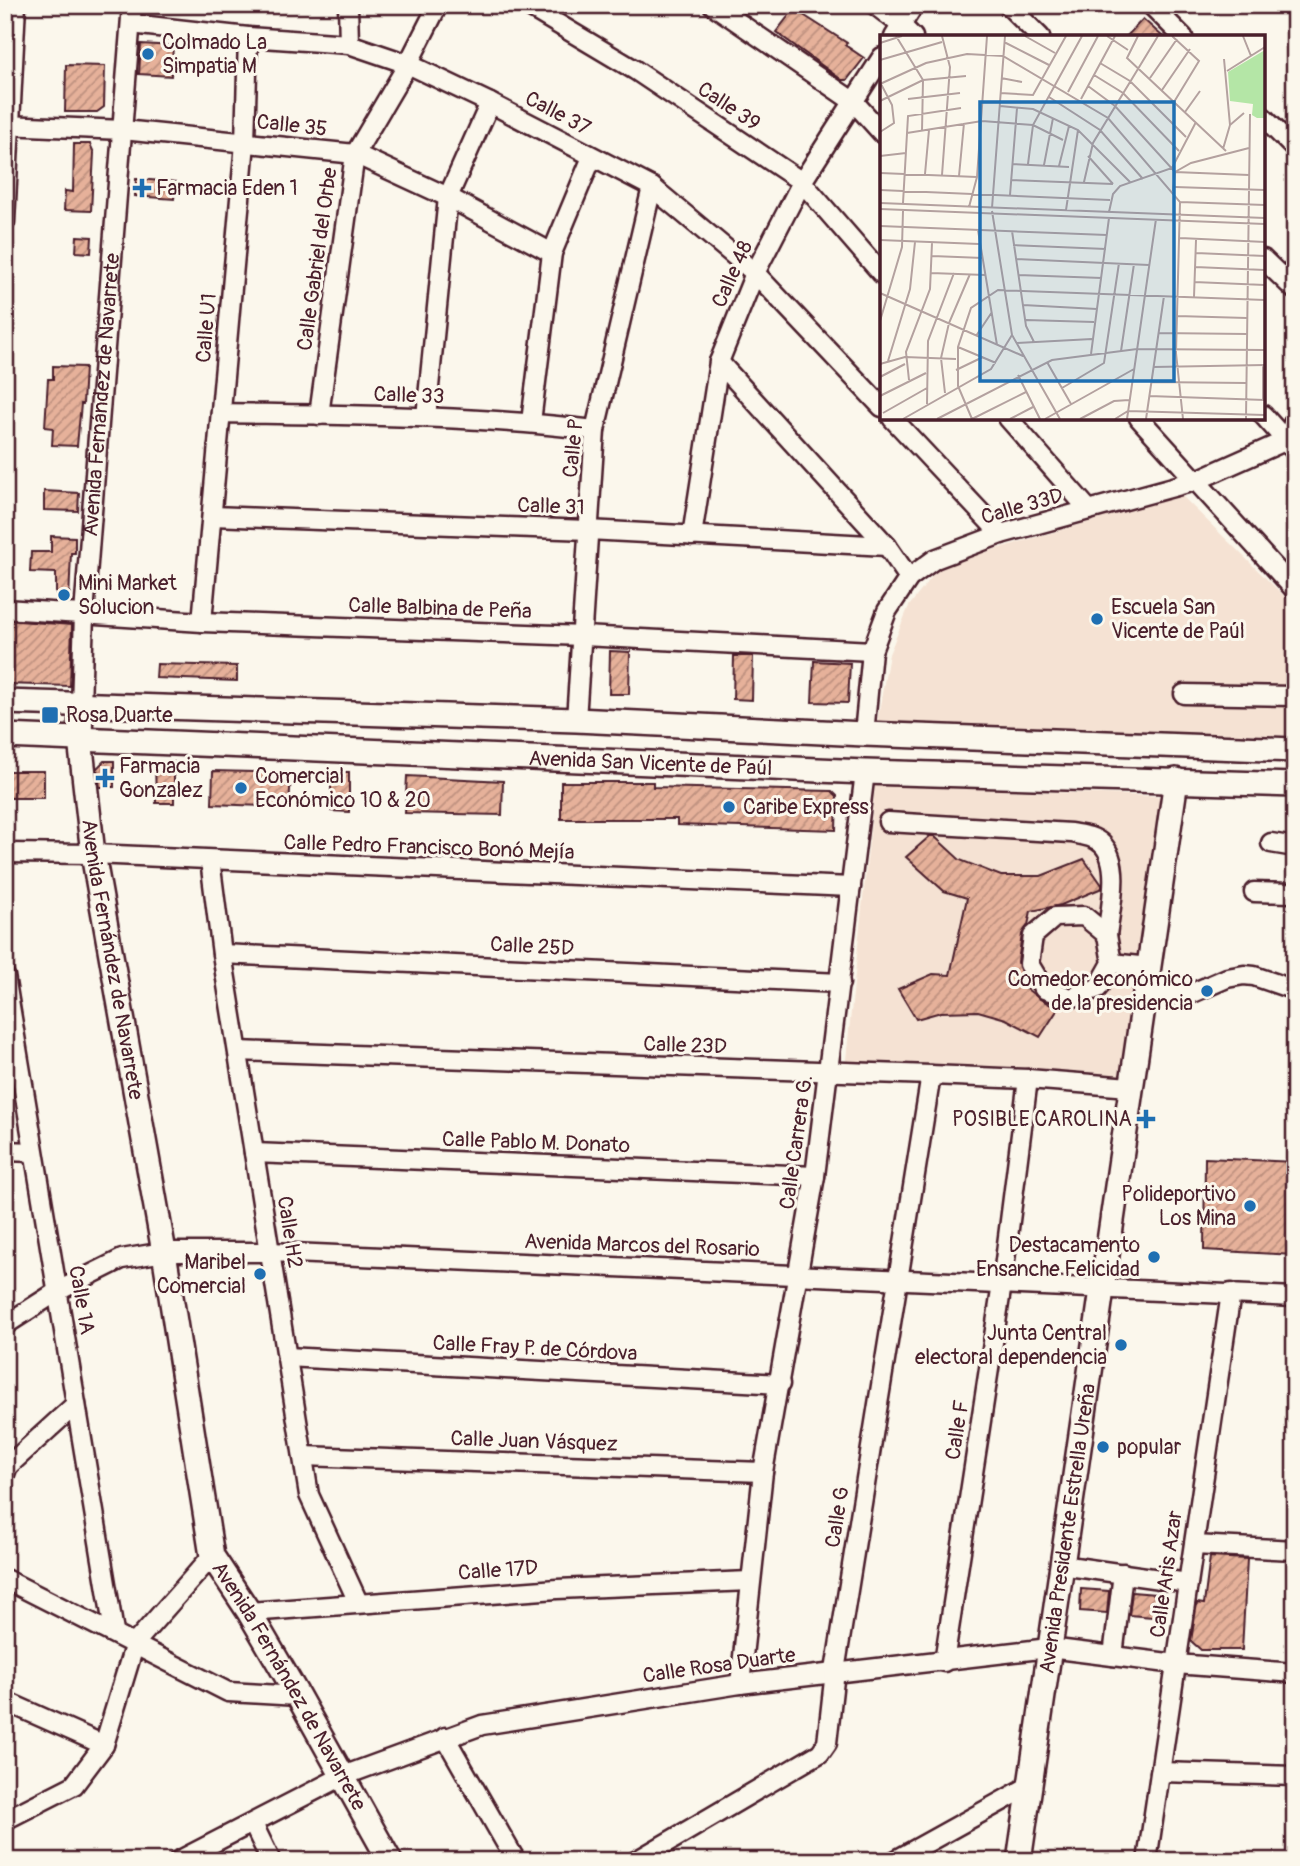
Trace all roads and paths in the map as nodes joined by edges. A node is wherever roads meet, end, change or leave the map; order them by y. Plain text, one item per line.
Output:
1 (16, 5) edge
2 (132, 5) edge
3 (348, 5) edge
4 (438, 5) edge
5 (526, 5) edge
6 (713, 5) edge
7 (875, 5) edge
8 (914, 5) edge
9 (1008, 5) edge
10 (1152, 5) edge
11 (131, 24) junction
12 (903, 33) edge
13 (1038, 35) edge
14 (1181, 35) edge
15 (248, 37) junction
16 (349, 44) junction
17 (880, 60) edge
18 (408, 64) junction
19 (490, 103) junction
20 (854, 103) junction
21 (1265, 119) edge
22 (7, 125) edge
23 (123, 130) junction
24 (880, 131) edge
25 (245, 143) junction
26 (1295, 149) edge
27 (355, 154) junction
28 (592, 157) junction
29 (802, 182) junction
30 (652, 187) junction
31 (448, 198) junction
32 (5, 222) edge
33 (552, 253) junction
34 (1265, 261) edge
35 (880, 272) edge
36 (755, 273) junction
37 (1295, 290) edge
38 (719, 362) junction
39 (880, 405) edge
40 (221, 413) junction
41 (319, 415) junction
42 (1265, 417) edge
43 (426, 418) junction
44 (1295, 419) edge
45 (894, 420) edge
46 (1010, 420) edge
47 (1141, 420) edge
48 (531, 422) junction
49 (595, 430) junction
50 (1291, 445) edge
51 (1195, 481) junction
52 (1089, 510) junction
53 (213, 516) junction
54 (588, 530) junction
55 (1001, 534) junction
56 (692, 536) junction
57 (887, 547) junction
58 (909, 578) junction
59 (1295, 589) edge
60 (5, 610) edge
61 (85, 614) junction
62 (202, 622) junction
63 (583, 636) junction
64 (872, 651) junction
65 (1184, 694) dead end
66 (1295, 696) edge
67 (5, 702) edge
68 (81, 706) junction
69 (576, 720) junction
70 (864, 734) junction
71 (5, 736) edge
72 (80, 739) junction
73 (1295, 750) edge
74 (865, 772) junction
75 (1176, 780) junction
76 (1295, 785) edge
77 (888, 822) dead end
78 (1271, 843) dead end
79 (1295, 847) edge
80 (5, 853) edge
81 (93, 854) junction
82 (210, 860) junction
83 (851, 887) junction
84 (1295, 891) edge
85 (1254, 892) dead end
86 (1107, 934) junction
87 (222, 954) junction
88 (1112, 963) junction
89 (1148, 967) junction
90 (5, 976) edge
91 (840, 983) junction
92 (1295, 990) edge
93 (1144, 993) junction
94 (11, 1040) edge
95 (238, 1051) junction
96 (828, 1073) junction
97 (931, 1075) junction
98 (1028, 1079) junction
99 (1130, 1087) junction
100 (5, 1151) edge
101 (33, 1152) junction
102 (254, 1153) junction
103 (815, 1176) junction
104 (164, 1252) junction
105 (270, 1252) junction
106 (799, 1274) junction
107 (898, 1279) junction
108 (1002, 1284) junction
109 (1101, 1289) junction
110 (58, 1291) junction
111 (1231, 1293) junction
112 (1295, 1297) edge
113 (5, 1325) edge
114 (287, 1357) junction
115 (780, 1384) junction
116 (76, 1404) junction
117 (303, 1456) junction
118 (763, 1472) junction
119 (5, 1474) edge
120 (1194, 1545) junction
121 (1295, 1550) edge
122 (212, 1556) junction
123 (1061, 1564) junction
124 (1123, 1573) junction
125 (5, 1579) edge
126 (750, 1581) junction
127 (1188, 1583) junction
128 (358, 1602) junction
129 (249, 1612) junction
130 (114, 1632) junction
131 (135, 1643) junction
132 (1049, 1648) junction
133 (1113, 1656) junction
134 (944, 1662) junction
135 (1176, 1664) junction
136 (835, 1671) junction
137 (1295, 1673) edge
138 (740, 1684) junction
139 (298, 1696) junction
140 (9, 1706) edge
141 (445, 1737) junction
142 (104, 1745) junction
143 (1160, 1772) junction
144 (343, 1776) junction
145 (1295, 1776) edge
146 (1031, 1785) junction
147 (5, 1820) edge
148 (253, 1824) junction
149 (178, 1861) edge
150 (271, 1861) edge
151 (390, 1861) edge
152 (516, 1861) edge
153 (636, 1861) edge
154 (894, 1861) edge
155 (1020, 1861) edge
156 (1147, 1861) edge

1 - 22 street
2 - 11 street, Avenida Fernández de Navarrete
3 - 16 street
4 - 18 street, Calle Gabriel del Orbe
5 - 29 street, Calle 39
6 - 20 street
7 - 12 street
8 - 12 street
9 - 13 street
10 - 14 street
11 - 15 street, Calle 37
11 - 23 street, Avenida Fernández de Navarrete
15 - 16 street, Calle 37
15 - 25 street, Calle U1
16 - 18 street, Calle 37
17 - 20 street, Calle 48
18 - 19 street, Calle 37
18 - 27 street, Calle Gabriel del Orbe
19 - 28 street, Calle 37
19 - 31 street
20 - 24 street
20 - 29 street, Calle 48
21 - 26 street
22 - 23 street, Calle 35
22 - 32 street
23 - 25 street, Calle 35
23 - 61 street, Avenida Fernández de Navarrete
25 - 27 street, Calle 35
25 - 40 street, Calle U1
27 - 31 street, Calle 35
27 - 41 street, Calle Gabriel del Orbe
28 - 30 street, Calle 37
28 - 33 street
29 - 35 street, Calle 39
29 - 36 street, Calle 48
30 - 36 street, Calle 37
30 - 49 street, Calle P
31 - 33 street, Calle 35
31 - 43 street
33 - 48 street
34 - 37 street
36 - 38 street, Calle 48
36 - 39 street, Calle 37
38 - 56 street, Calle 48
38 - 57 street
40 - 41 street, Calle 33
40 - 53 street, Calle U1
41 - 43 street, Calle 33
42 - 50 street
43 - 48 street, Calle 33
44 - 50 street
45 - 55 street
46 - 52 street
47 - 51 street
48 - 49 street, Calle 33
49 - 54 street, Calle P
50 - 51 street, Calle 33D
51 - 52 street, Calle 33D
51 - 59 street
52 - 55 street, Calle 33D
53 - 54 street, Calle 31
53 - 62 street, Calle U1
54 - 56 street, Calle 31
54 - 63 street, Calle P
55 - 58 street, Calle 33D
56 - 57 street, Calle 31
57 - 58 street
58 - 64 street, Calle 33D
60 - 61 street, Calle Balbina de Peña
61 - 62 street, Calle Balbina de Peña
61 - 68 street, Avenida Fernández de Navarrete
62 - 63 street, Calle Balbina de Peña
63 - 64 street, Calle Balbina de Peña
63 - 69 street, Calle P
64 - 70 street, Calle 33D
65 - 66 street
67 - 68 main road, Avenida San Vicente de Paúl
68 - 69 main road, Avenida San Vicente de Paúl
68 - 72 main road, Avenida Fernández de Navarrete
69 - 70 main road, Avenida San Vicente de Paúl
70 - 73 main road, Avenida San Vicente de Paúl
71 - 72 main road, Avenida San Vicente de Paúl
72 - 74 main road, Avenida San Vicente de Paúl
72 - 81 main road, Avenida Fernández de Navarrete
74 - 75 main road, Avenida San Vicente de Paúl
74 - 83 street, Calle Carrera G.
75 - 76 main road, Avenida San Vicente de Paúl
75 - 89 main road, Avenida Presidente Estrella Ureña
77 - 86 street
78 - 79 street
80 - 81 street, Calle Pedro Francisco Bonó Mejía
81 - 82 street, Calle Pedro Francisco Bonó Mejía
81 - 104 main road, Avenida Fernández de Navarrete
82 - 83 street, Calle Pedro Francisco Bonó Mejía
82 - 87 street, Calle H2
83 - 91 street, Calle Carrera G.
84 - 85 street
86 - 88 street
86 - 88 street
87 - 91 street, Calle 25D
87 - 95 street, Calle H2
88 - 89 street
89 - 93 main road, Avenida Presidente Estrella Ureña
90 - 94 street, Calle 1A
91 - 96 street, Calle Carrera G.
92 - 93 street
93 - 99 main road, Avenida Presidente Estrella Ureña
94 - 101 street, Calle 1A
95 - 96 street, Calle 23D
95 - 102 street, Calle H2
96 - 97 street, Calle 23D
96 - 103 street, Calle Carrera G.
97 - 98 street, Calle 23D
97 - 107 street, Calle G
98 - 99 street, Calle 23D
98 - 108 street, Calle F
99 - 109 main road, Avenida Presidente Estrella Ureña
100 - 101 street
101 - 110 street, Calle 1A
102 - 103 street, Calle Pablo M. Donato
102 - 105 street, Calle H2
103 - 106 street, Calle Carrera G.
104 - 105 street, Avenida Marcos del Rosario
104 - 110 street, Avenida Marcos del Rosario
104 - 122 main road, Avenida Fernández de Navarrete
105 - 106 street, Avenida Marcos del Rosario
105 - 114 street, Calle H2
106 - 107 street, Avenida Marcos del Rosario
106 - 115 street, Calle Carrera G.
107 - 108 street, Avenida Marcos del Rosario
107 - 136 street, Calle G
108 - 109 street, Avenida Marcos del Rosario
108 - 134 street, Calle F
109 - 111 street, Avenida Marcos del Rosario
109 - 123 main road, Avenida Presidente Estrella Ureña
110 - 113 street, Avenida Marcos del Rosario
110 - 116 street, Calle 1A
111 - 112 street, Avenida Marcos del Rosario
111 - 120 street, Calle Aris Azar
114 - 115 street, Calle Fray P. de Córdova
114 - 117 street, Calle H2
115 - 118 street, Calle Carrera G.
116 - 119 street
116 - 130 street, Calle 1A
117 - 118 street, Calle Juan Vásquez
117 - 128 street, Calle H2
118 - 126 street, Calle Carrera G.
120 - 121 street
120 - 127 street, Calle Aris Azar
122 - 129 main road, Avenida Fernández de Navarrete
122 - 131 street
123 - 124 street
123 - 132 main road, Avenida Presidente Estrella Ureña
124 - 127 street
124 - 133 street
125 - 130 street
126 - 128 street, Calle 17D
126 - 138 street, Calle Carrera G.
127 - 135 street, Calle Aris Azar
128 - 129 street, Calle 17D
129 - 139 main road, Avenida Fernández de Navarrete
130 - 131 street
131 - 139 street
131 - 142 street
132 - 133 street, Calle Rosa Duarte
132 - 134 street, Calle Rosa Duarte
132 - 146 main road, Avenida Presidente Estrella Ureña
133 - 135 street, Calle Rosa Duarte
134 - 136 street, Calle Rosa Duarte
135 - 137 street, Calle Rosa Duarte
135 - 143 street, Calle Aris Azar
136 - 138 street, Calle Rosa Duarte
136 - 153 street, Calle G
138 - 141 street, Calle Rosa Duarte
139 - 144 main road, Avenida Fernández de Navarrete
140 - 142 street
141 - 144 street, Calle Rosa Duarte
141 - 152 street
142 - 147 street
143 - 145 street
143 - 156 street, Calle Aris Azar
144 - 148 street, Calle Rosa Duarte
144 - 151 main road, Avenida Fernández de Navarrete
146 - 154 street
146 - 155 main road, Avenida Presidente Estrella Ureña
148 - 149 street, Calle Rosa Duarte
148 - 150 street

